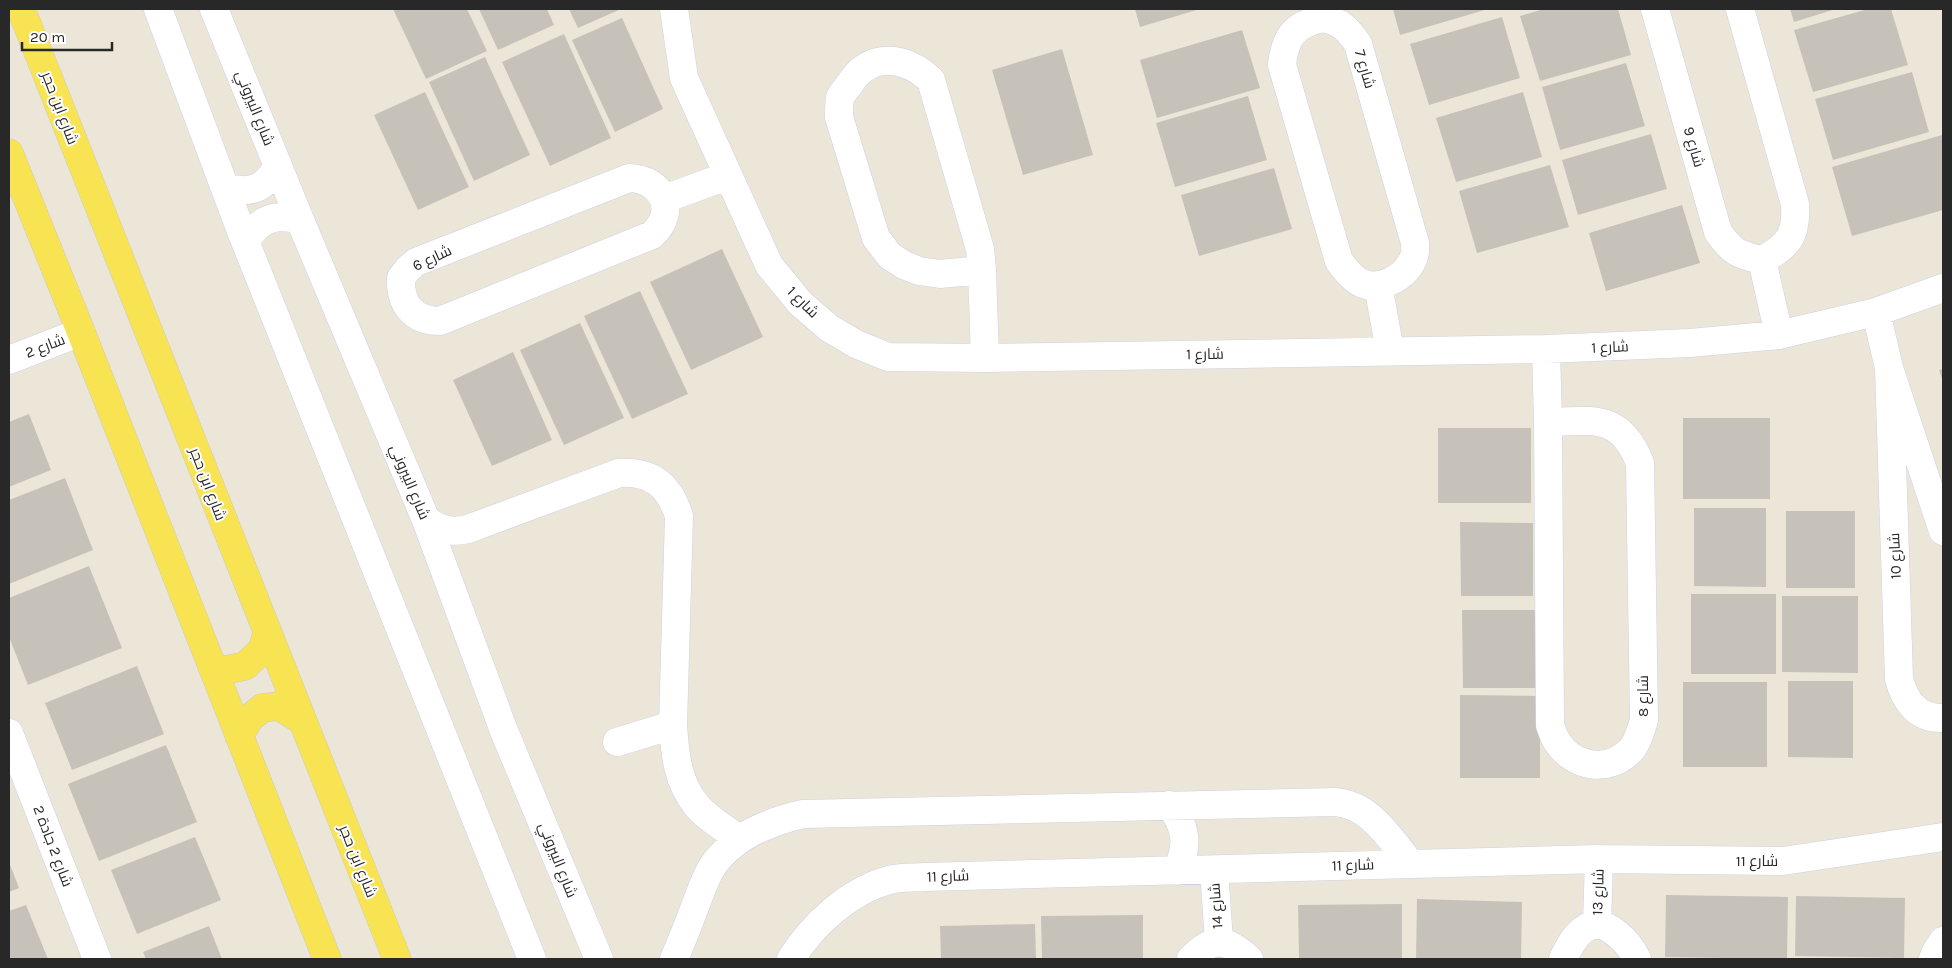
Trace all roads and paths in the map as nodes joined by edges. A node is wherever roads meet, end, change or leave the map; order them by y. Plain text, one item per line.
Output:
1 (21, 9) edge
2 (158, 9) edge
3 (214, 9) edge
4 (674, 9) edge
5 (1655, 9) edge
6 (1740, 9) edge
7 (9, 153) edge
8 (278, 165) junction
9 (727, 176) junction
10 (225, 187) junction
11 (664, 199) junction
12 (300, 220) junction
13 (246, 241) junction
14 (1762, 260) junction
15 (982, 270) junction
16 (1378, 285) junction
17 (1943, 288) edge
18 (1876, 312) junction
19 (81, 332) junction
20 (1779, 335) junction
21 (1546, 349) junction
22 (1390, 351) junction
23 (985, 358) junction
24 (9, 360) edge
25 (1889, 368) junction
26 (1548, 422) junction
27 (426, 520) junction
28 (1943, 531) edge
29 (267, 634) junction
30 (212, 667) junction
31 (1943, 718) edge
32 (301, 720) junction
33 (673, 725) junction
34 (9, 733) edge
35 (239, 736) junction
36 (617, 742) dead end
37 (1169, 805) junction
38 (1943, 837) edge
39 (739, 839) junction
40 (1599, 859) junction
41 (1411, 864) junction
42 (1214, 870) junction
43 (1176, 871) junction
44 (1597, 924) junction
45 (1219, 941) junction
46 (1943, 941) edge
47 (97, 959) edge
48 (327, 959) edge
49 (397, 959) edge
50 (532, 959) edge
51 (599, 959) edge
52 (674, 959) edge
53 (791, 959) edge
54 (1191, 959) edge
55 (1249, 959) edge
56 (1563, 959) edge
57 (1637, 959) edge
58 (1933, 959) edge

1 - 29 main road, شارع ابن حجر
2 - 10 street
3 - 8 street, شارع البيروني
4 - 9 street, شارع 1
5 - 14 street, شارع 9
6 - 14 street
7 - 19 main road
8 - 10 street
8 - 12 street, شارع البيروني
9 - 11 street
9 - 23 street, شارع 1
10 - 13 street
11 - 11 street, شارع 6
12 - 13 street
12 - 27 street, شارع البيروني
13 - 50 street
14 - 20 street
15 - 15 street
15 - 23 street
16 - 16 street, شارع 7
16 - 22 street
17 - 18 street, شارع 1
18 - 20 street, شارع 1
18 - 25 street, شارع 10
19 - 24 street, شارع 2
19 - 30 main road
20 - 21 street, شارع 1
21 - 22 street, شارع 1
21 - 26 street, شارع 8
22 - 23 street, شارع 1
25 - 28 street, شارع 10
25 - 31 street, شارع 10
26 - 26 street, شارع 8
27 - 33 street
27 - 51 street, شارع البيروني
29 - 30 main road
29 - 32 main road, شارع ابن حجر
30 - 35 main road
32 - 35 main road
32 - 49 main road, شارع ابن حجر
33 - 36 street
33 - 39 street
34 - 47 street, شارع 2 جادة 2
35 - 48 main road
37 - 39 street
37 - 41 street
37 - 43 street
38 - 40 street, شارع 11
39 - 52 street
40 - 41 street, شارع 11
40 - 44 street, شارع 13
41 - 42 street, شارع 11
42 - 43 street, شارع 11
42 - 45 street, شارع 14
43 - 53 street, شارع 11
44 - 56 street, شارع 13
44 - 57 street, شارع 13
45 - 54 street, شارع 14
45 - 55 street, شارع 14
46 - 58 street

